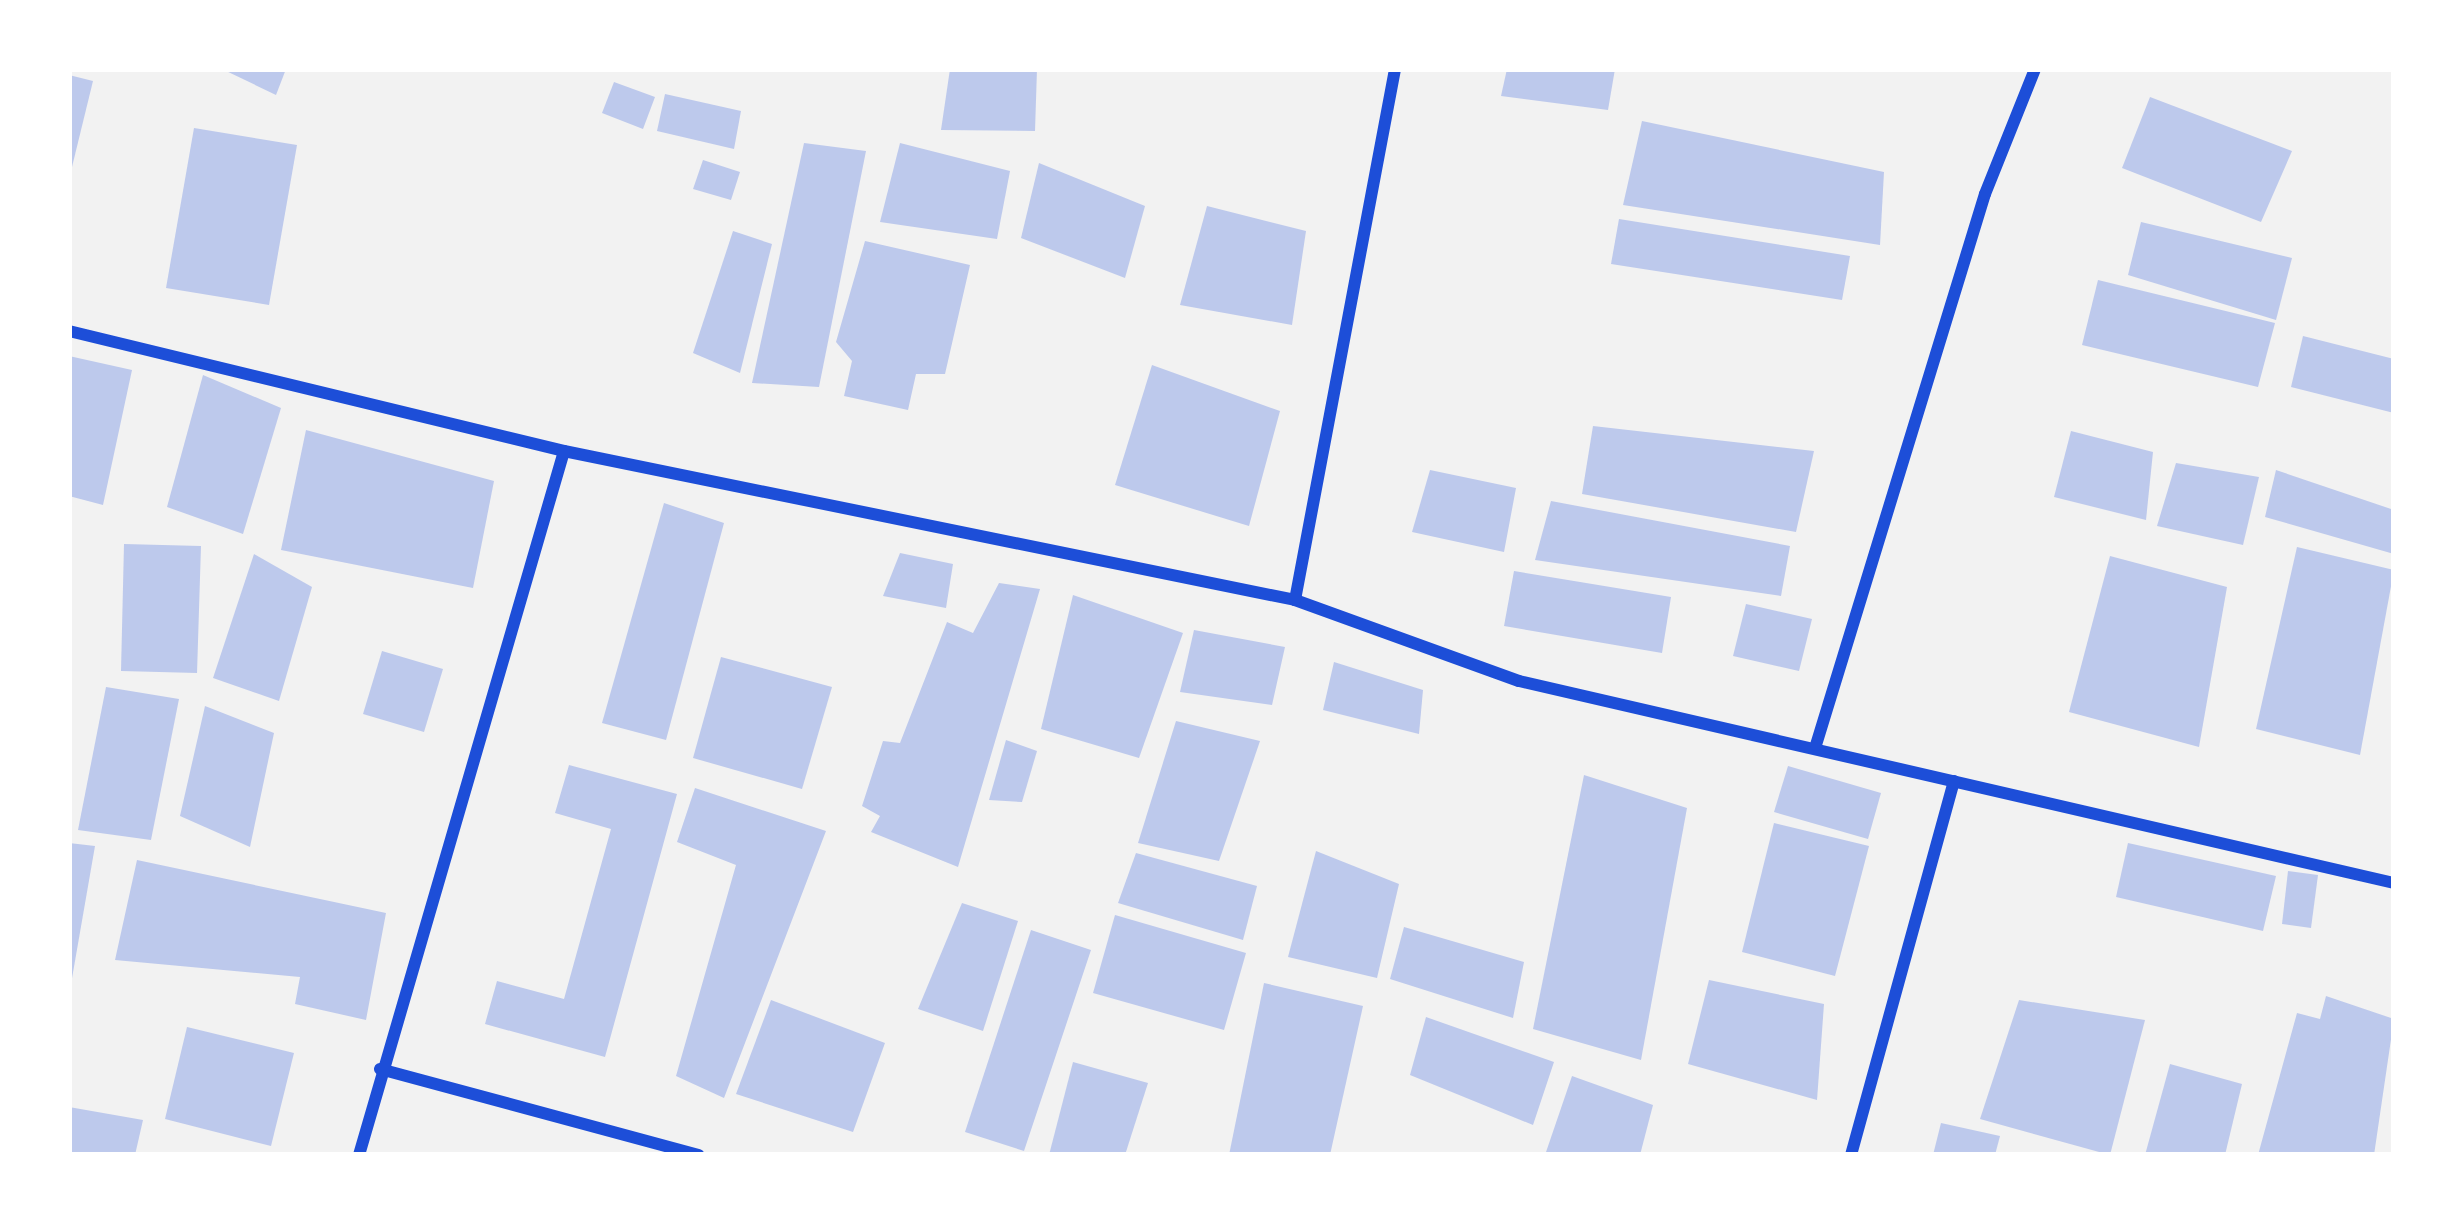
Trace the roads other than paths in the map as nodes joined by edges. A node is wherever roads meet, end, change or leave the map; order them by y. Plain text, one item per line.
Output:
1 (1395, 69) edge
2 (2035, 69) edge
3 (69, 331) edge
4 (564, 451) junction
5 (1295, 600) junction
6 (1816, 746) junction
7 (1954, 781) junction
8 (2394, 883) edge
9 (380, 1069) junction
10 (359, 1155) edge
11 (699, 1155) edge
12 (1851, 1155) edge

1 - 5 street
2 - 6 street
3 - 4 street
4 - 5 street
4 - 9 street
5 - 6 street
6 - 7 street
7 - 8 street
7 - 12 street
9 - 10 street
9 - 11 street

